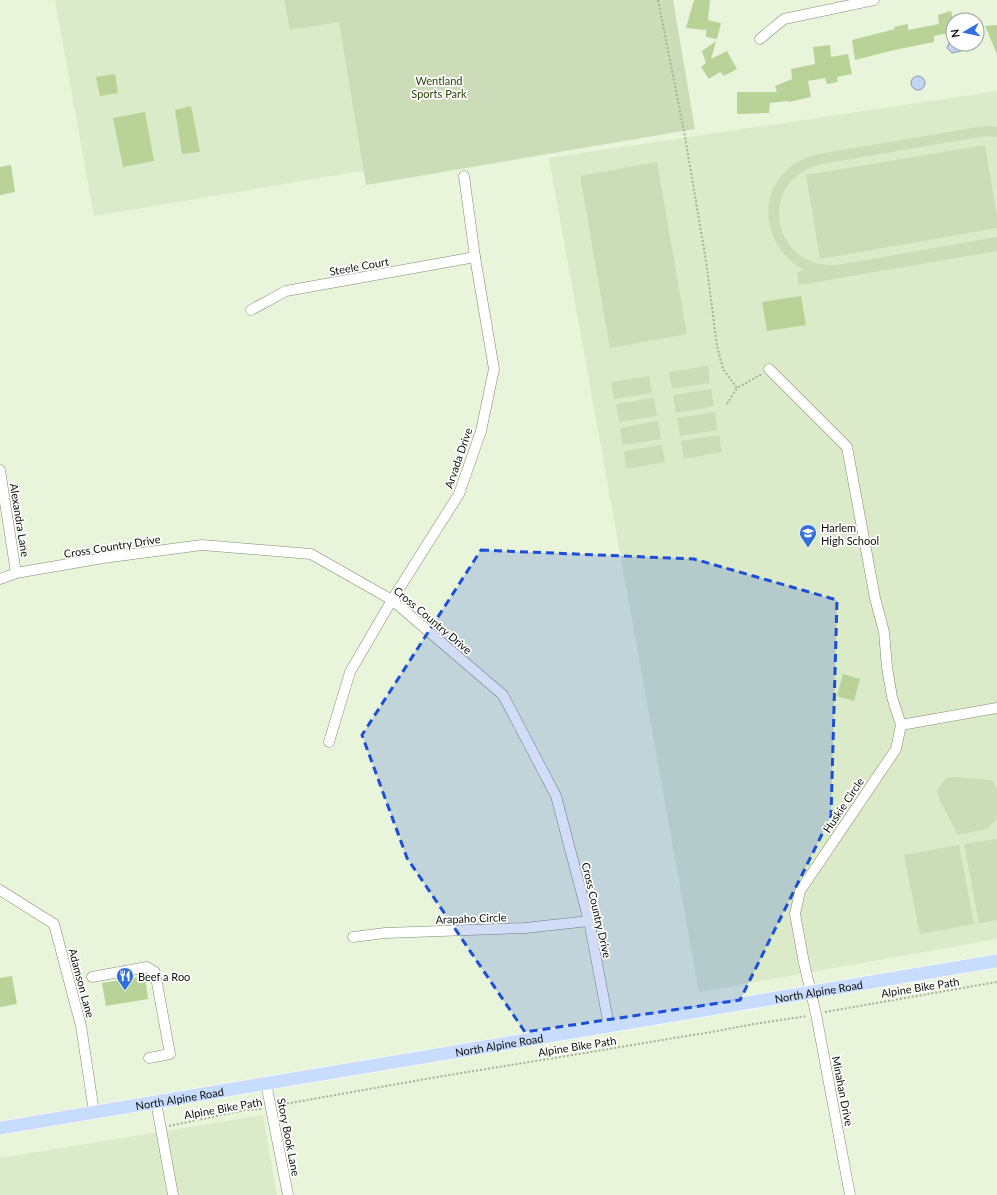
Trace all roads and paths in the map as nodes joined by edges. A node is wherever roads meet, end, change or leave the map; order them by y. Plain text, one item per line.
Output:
1 (658, 0) edge
2 (874, 0) edge
3 (760, 39) dead end
4 (464, 176) dead end
5 (475, 257) junction
6 (251, 310) dead end
7 (769, 369) joint
8 (737, 388) junction
9 (727, 404) dead end
10 (0, 470) edge
11 (16, 573) junction
12 (0, 579) edge
13 (392, 600) junction
14 (997, 708) edge
15 (901, 725) junction
16 (329, 742) dead end
17 (0, 890) edge
18 (589, 921) junction
19 (353, 937) dead end
20 (997, 960) edge
21 (92, 977) dead end
22 (997, 982) edge
23 (811, 992) junction
24 (816, 1014) junction
25 (609, 1026) junction
26 (149, 1058) dead end
27 (266, 1083) junction
28 (156, 1102) junction
29 (271, 1107) junction
30 (94, 1112) junction
31 (161, 1127) junction
32 (0, 1128) edge
33 (173, 1195) edge
34 (288, 1195) edge
35 (850, 1195) edge

1 - 8 path
2 - 3 street
4 - 5 street, Arvada Drive
5 - 6 street, Steele Court
5 - 13 street, Arvada Drive
7 - 8 path
7 - 15 street
8 - 9 path
10 - 11 street, Alexandra Lane
11 - 12 street, Cross Country Drive
11 - 13 street, Cross Country Drive
13 - 16 street, Arvada Drive
13 - 18 street, Cross Country Drive
14 - 15 street
15 - 23 street, Huskie Circle
17 - 30 street, Adamson Lane
18 - 19 street, Arapaho Circle
18 - 25 street, Cross Country Drive
20 - 23 main road, North Alpine Road
21 - 26 street
22 - 24 path, Alpine Bike Path
23 - 24 street, Minahan Drive
23 - 25 main road, North Alpine Road
24 - 29 path, Alpine Bike Path
24 - 35 street, Minahan Drive
25 - 27 main road, North Alpine Road
27 - 28 main road, North Alpine Road
27 - 29 street, Story Book Lane
28 - 30 main road, North Alpine Road
28 - 31 street
29 - 31 path, Alpine Bike Path
29 - 34 street, Story Book Lane
30 - 32 main road, North Alpine Road
31 - 33 street

